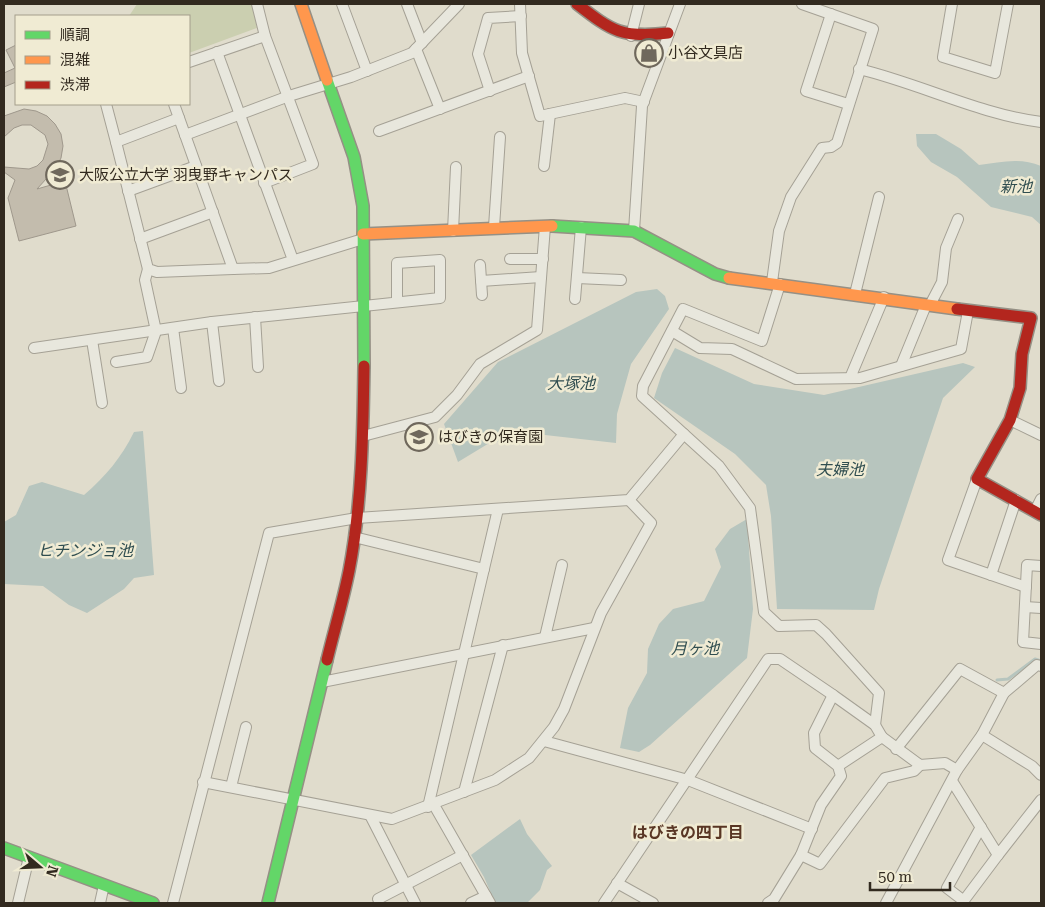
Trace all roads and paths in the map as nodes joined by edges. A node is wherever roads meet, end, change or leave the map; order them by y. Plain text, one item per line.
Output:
1 (257, 4) edge
2 (301, 4) edge
3 (342, 4) edge
4 (407, 4) edge
5 (459, 4) edge
6 (520, 4) edge
7 (577, 4) edge
8 (639, 4) edge
9 (680, 4) edge
10 (802, 4) edge
11 (952, 4) edge
12 (1008, 4) edge
13 (821, 7) edge
14 (831, 14) junction
15 (521, 16) junction
16 (668, 33) junction
17 (265, 36) junction
18 (631, 36) junction
19 (419, 46) junction
20 (217, 52) junction
21 (190, 62) edge
22 (859, 69) junction
23 (367, 71) junction
24 (529, 76) junction
25 (328, 85) junction
26 (490, 91) junction
27 (289, 96) junction
28 (644, 102) junction
29 (848, 104) junction
30 (106, 105) edge
31 (174, 105) edge
32 (440, 109) junction
33 (550, 114) junction
34 (239, 115) junction
35 (179, 118) junction
36 (1041, 122) edge
37 (379, 131) dead end
38 (185, 135) junction
39 (500, 137) dead end
40 (116, 142) junction
41 (196, 166) junction
42 (544, 166) dead end
43 (456, 167) dead end
44 (264, 183) junction
45 (128, 191) junction
46 (879, 197) dead end
47 (213, 212) junction
48 (958, 218) dead end
49 (545, 226) junction
50 (581, 226) junction
51 (494, 227) junction
52 (453, 230) junction
53 (634, 231) junction
54 (363, 237) junction
55 (140, 239) junction
56 (510, 259) dead end
57 (543, 259) junction
58 (294, 260) junction
59 (480, 265) dead end
60 (148, 268) junction
61 (233, 269) junction
62 (541, 277) junction
63 (577, 278) junction
64 (622, 280) dead end
65 (481, 281) junction
66 (776, 283) junction
67 (855, 294) junction
68 (482, 295) dead end
69 (884, 297) junction
70 (575, 298) dead end
71 (398, 302) junction
72 (363, 305) junction
73 (928, 305) junction
74 (968, 311) junction
75 (255, 318) junction
76 (1036, 318) edge
77 (212, 322) junction
78 (173, 328) junction
79 (156, 331) junction
80 (672, 331) junction
81 (92, 340) junction
82 (34, 348) dead end
83 (116, 362) dead end
84 (901, 366) junction
85 (258, 367) dead end
86 (850, 378) junction
87 (219, 381) dead end
88 (181, 388) dead end
89 (102, 403) dead end
90 (1010, 420) junction
91 (684, 434) junction
92 (1041, 435) edge
93 (364, 436) junction
94 (978, 480) junction
95 (1041, 498) edge
96 (629, 500) junction
97 (1016, 500) junction
98 (498, 508) junction
99 (1038, 513) edge
100 (357, 518) junction
101 (354, 538) junction
102 (562, 565) dead end
103 (1041, 566) edge
104 (484, 569) junction
105 (991, 575) junction
106 (1026, 587) junction
107 (1025, 607) junction
108 (1041, 608) edge
109 (594, 628) junction
110 (545, 637) junction
111 (1041, 644) edge
112 (503, 645) junction
113 (465, 652) junction
114 (1041, 666) edge
115 (322, 682) junction
116 (1004, 693) junction
117 (833, 694) junction
118 (875, 725) junction
119 (246, 727) dead end
120 (982, 735) junction
121 (882, 738) junction
122 (544, 741) junction
123 (896, 749) junction
124 (920, 765) junction
125 (838, 766) junction
126 (957, 770) junction
127 (1041, 775) edge
128 (688, 780) junction
129 (952, 781) junction
130 (203, 782) junction
131 (231, 787) junction
132 (464, 792) junction
133 (294, 799) junction
134 (1041, 800) edge
135 (431, 806) junction
136 (370, 815) junction
137 (981, 827) junction
138 (812, 829) junction
139 (4, 848) edge
140 (463, 855) junction
141 (801, 855) junction
142 (998, 855) junction
143 (29, 857) junction
144 (617, 883) junction
145 (405, 884) junction
146 (104, 885) junction
147 (378, 899) dead end
148 (488, 900) edge
149 (963, 902) edge
150 (18, 903) edge
151 (100, 903) edge
152 (152, 903) edge
153 (173, 903) edge
154 (268, 903) edge
155 (415, 903) edge
156 (471, 903) edge
157 (604, 903) edge
158 (653, 903) edge
159 (768, 903) edge
160 (886, 903) edge

1 - 17 street
2 - 25 street
3 - 23 street
4 - 19 street
5 - 19 street
6 - 15 street
7 - 18 street
8 - 18 street
9 - 16 street
10 - 13 street
11 - 12 street
13 - 14 street
14 - 22 street
14 - 29 street
15 - 24 street
15 - 26 street
16 - 18 street
16 - 28 street
17 - 20 street
17 - 27 street
19 - 23 street
19 - 32 street
20 - 21 street
20 - 34 street
22 - 29 street
22 - 36 street
23 - 25 street
24 - 26 street
24 - 33 street
25 - 27 street
25 - 54 street
26 - 32 street
27 - 34 street
27 - 44 street
28 - 33 street
28 - 53 street
29 - 66 street
30 - 40 street
31 - 35 street
32 - 37 street
33 - 42 street
34 - 38 street
34 - 44 street
35 - 38 street
35 - 40 street
38 - 41 street
39 - 51 street
40 - 45 street
41 - 45 street
41 - 47 street
43 - 52 street
44 - 58 street
45 - 55 street
46 - 67 street
47 - 55 street
47 - 61 street
48 - 73 street
49 - 50 street
49 - 51 street
49 - 57 street
50 - 53 street
50 - 63 street
51 - 52 street
52 - 54 street
53 - 66 street
54 - 58 street
54 - 72 street
55 - 60 street
56 - 57 street
57 - 62 street
58 - 61 street
59 - 65 street
60 - 61 street
60 - 79 street
62 - 65 street
62 - 93 street
63 - 64 street
63 - 70 street
65 - 68 street
66 - 67 street
66 - 80 street
67 - 69 street
69 - 73 street
69 - 86 street
71 - 71 street
71 - 72 street
72 - 75 street
72 - 93 street
73 - 74 street
73 - 84 street
74 - 76 street
74 - 84 street
75 - 77 street
75 - 85 street
76 - 90 street
77 - 78 street
77 - 87 street
78 - 79 street
78 - 88 street
79 - 81 street
79 - 83 street
80 - 86 street
80 - 91 street
81 - 82 street
81 - 89 street
84 - 86 street
90 - 92 street
90 - 94 street
91 - 96 street
91 - 118 street
93 - 100 street
94 - 97 street
94 - 105 street
95 - 99 street
96 - 98 street
96 - 109 street
97 - 99 street
97 - 105 street
98 - 100 street
98 - 104 street
100 - 101 street
100 - 130 street
101 - 104 street
101 - 115 street
102 - 110 street
103 - 106 street
104 - 113 street
105 - 106 street
106 - 107 street
107 - 108 street
107 - 111 street
109 - 110 street
109 - 122 street
110 - 112 street
112 - 113 street
112 - 132 street
113 - 115 street
113 - 135 street
114 - 116 street
115 - 133 street
116 - 120 street
116 - 123 street
117 - 118 street
117 - 125 street
117 - 128 street
118 - 121 street
119 - 131 street
120 - 126 street
120 - 127 street
121 - 123 street
121 - 125 street
122 - 128 street
122 - 132 street
123 - 124 street
124 - 126 street
124 - 141 street
125 - 138 street
126 - 129 street
128 - 138 street
128 - 144 street
129 - 137 street
129 - 160 street
130 - 131 street
130 - 153 street
131 - 133 street
132 - 135 street
133 - 136 street
133 - 154 street
134 - 142 street
135 - 136 street
135 - 140 street
136 - 145 street
137 - 142 street
137 - 149 street
138 - 141 street
139 - 143 street
140 - 145 street
140 - 148 street
141 - 159 street
142 - 149 street
143 - 146 street
143 - 150 street
144 - 157 street
144 - 158 street
145 - 147 street
145 - 155 street
146 - 151 street
146 - 152 street
148 - 156 street

